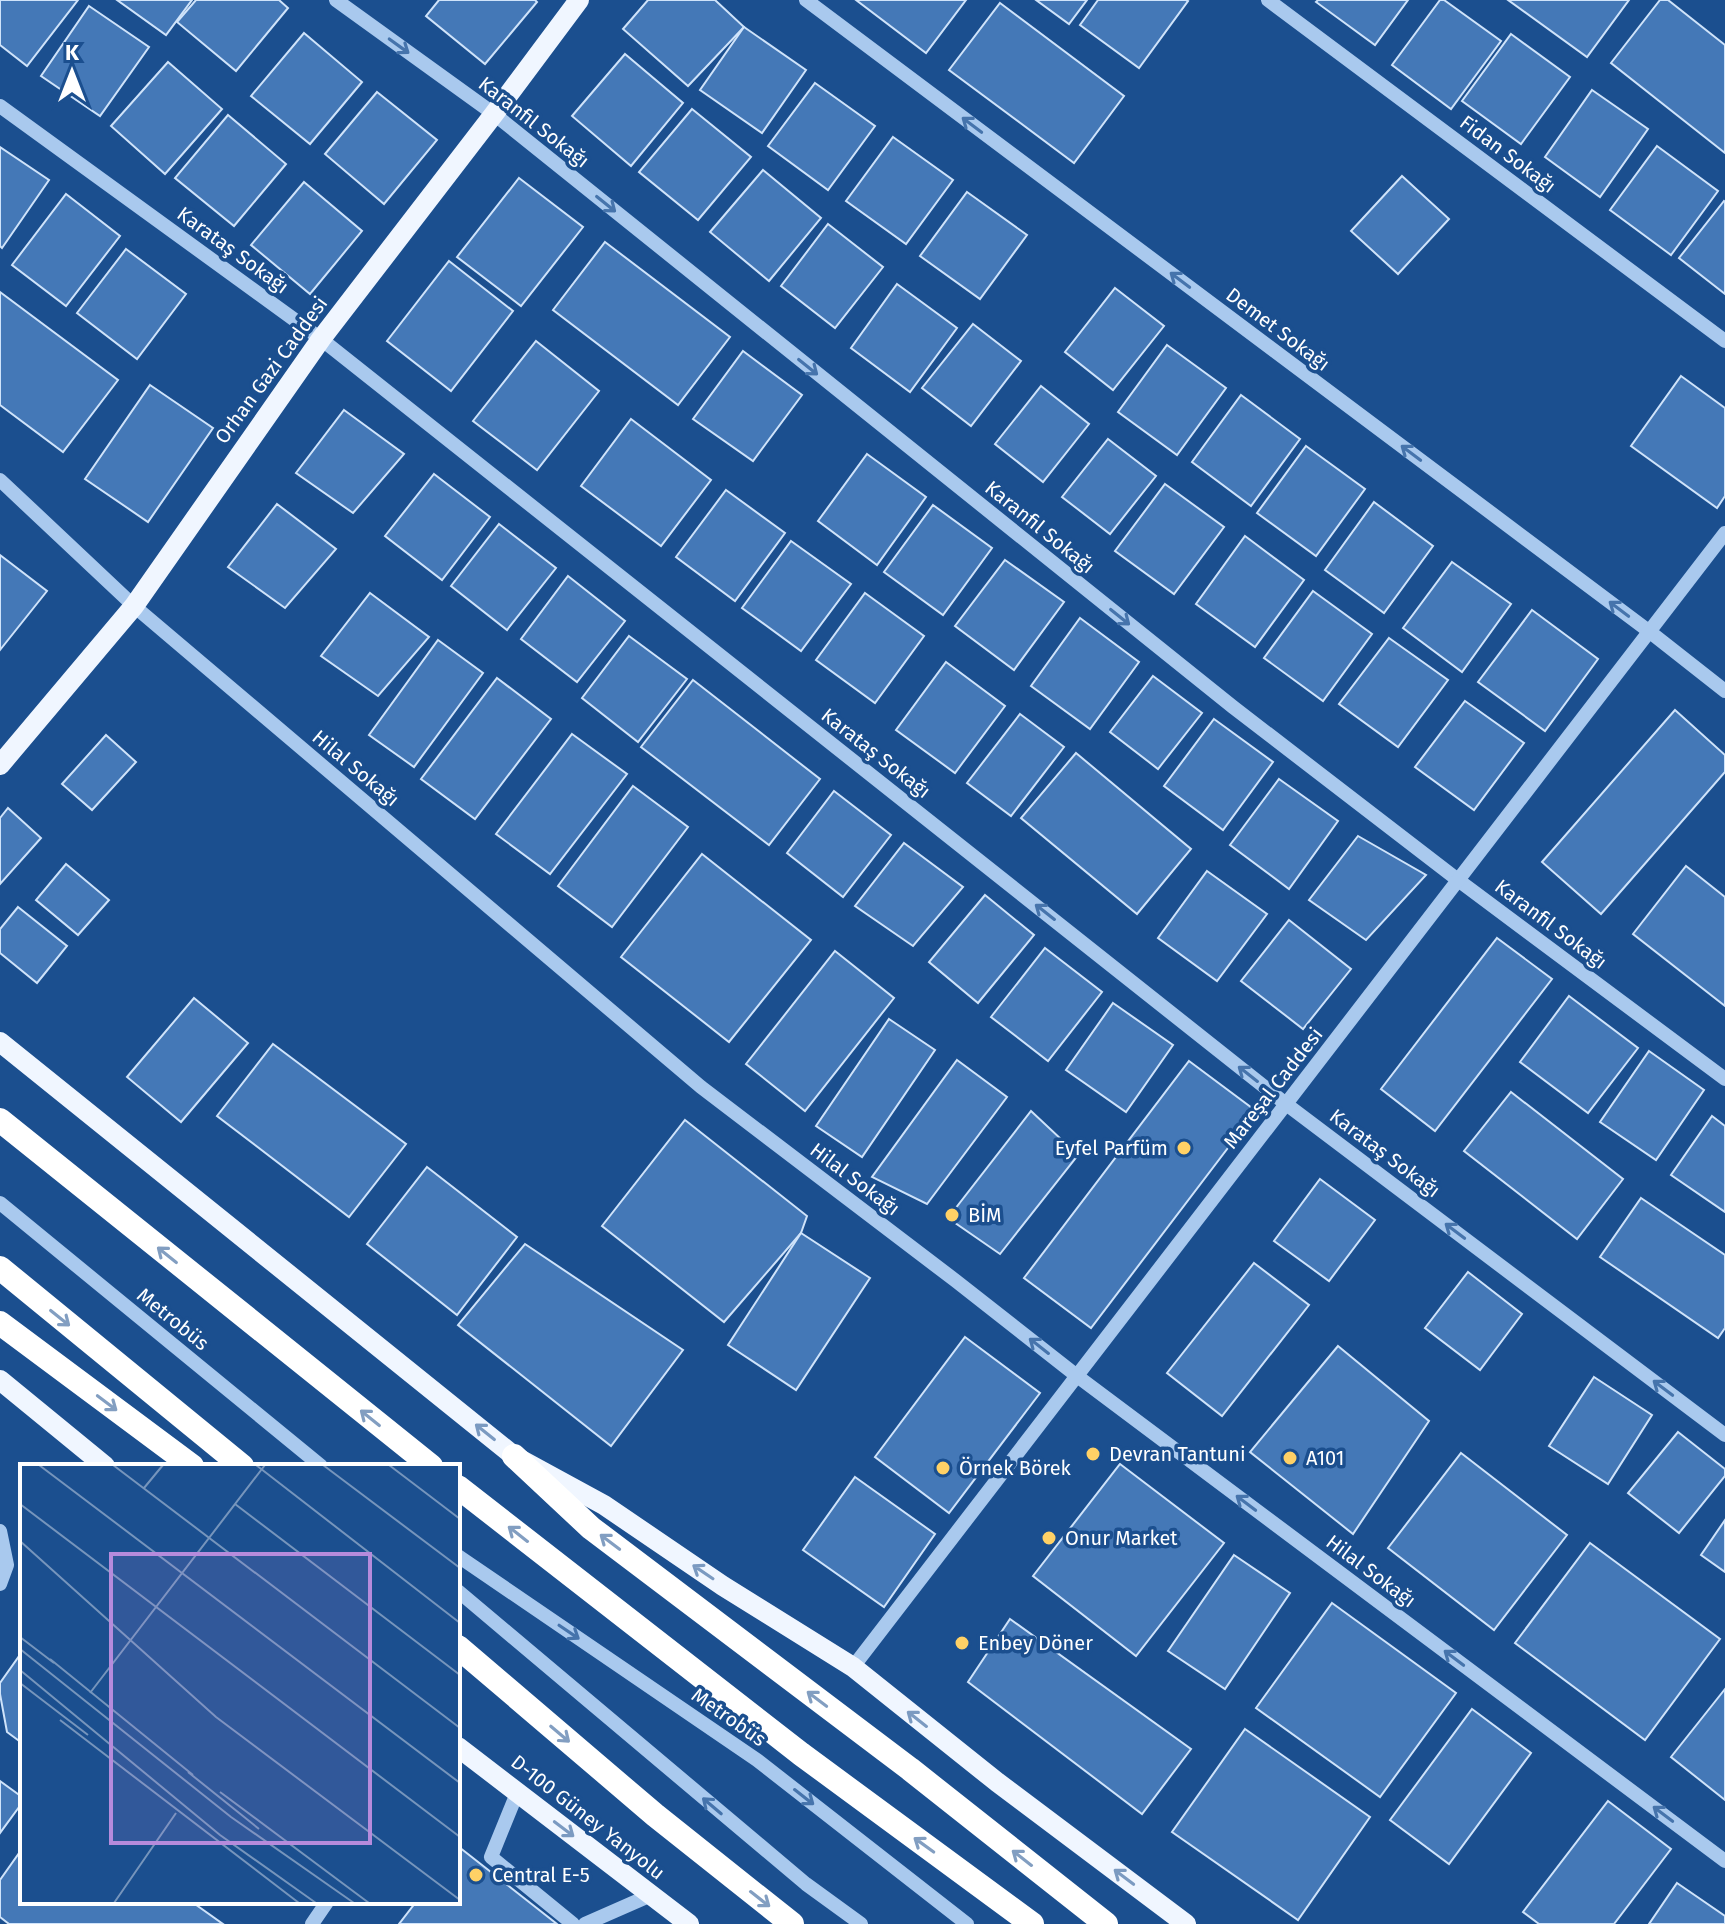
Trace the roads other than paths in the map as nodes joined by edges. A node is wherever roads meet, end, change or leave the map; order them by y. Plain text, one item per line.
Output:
1 (336, 0) edge
2 (579, 0) edge
3 (806, 0) edge
4 (1268, 0) edge
5 (0, 106) edge
6 (494, 114) junction
7 (321, 339) junction
8 (1725, 341) edge
9 (0, 480) edge
10 (1725, 533) edge
11 (134, 606) junction
12 (1650, 632) junction
13 (1725, 691) edge
14 (0, 765) edge
15 (1458, 880) junction
16 (0, 1042) edge
17 (1725, 1079) edge
18 (1286, 1104) junction
19 (0, 1120) edge
20 (0, 1203) edge
21 (0, 1268) edge
22 (0, 1323) edge
23 (1077, 1376) junction
24 (0, 1380) edge
25 (1725, 1435) edge
26 (514, 1456) junction
27 (103, 1464) edge
28 (189, 1464) edge
29 (240, 1464) edge
30 (319, 1464) edge
31 (429, 1464) edge
32 (460, 1489) edge
33 (0, 1531) edge
34 (460, 1557) edge
35 (3, 1563) edge
36 (0, 1584) edge
37 (460, 1593) edge
38 (460, 1649) edge
39 (853, 1667) junction
40 (460, 1749) edge
41 (517, 1793) junction
42 (1725, 1861) edge
43 (651, 1895) junction
44 (326, 1904) edge
45 (312, 1924) edge
46 (573, 1924) edge
47 (585, 1924) edge
48 (689, 1924) edge
49 (792, 1924) edge
50 (861, 1924) edge
51 (967, 1924) edge
52 (1032, 1924) edge
53 (1106, 1924) edge
54 (1186, 1924) edge

1 -> 6 street, Karanfil Sokağı
2 - 6 main road, Orhan Gazi Caddesi
12 -> 3 street, Demet Sokağı
4 - 8 street, Fidan Sokağı
5 - 7 street, Karataş Sokağı
6 - 7 main road, Orhan Gazi Caddesi
6 -> 15 street, Karanfil Sokağı
7 - 11 main road, Orhan Gazi Caddesi
18 -> 7 street, Karataş Sokağı
9 - 11 street, Hilal Sokağı
10 - 12 street, Mareşal Caddesi
11 - 14 main road, Orhan Gazi Caddesi
23 -> 11 street, Hilal Sokağı
12 - 13 street, Demet Sokağı
12 - 15 street, Mareşal Caddesi
15 - 17 street, Karanfil Sokağı
15 - 18 street, Mareşal Caddesi
26 -> 16 main road
18 - 23 street, Mareşal Caddesi
25 -> 18 street, Karataş Sokağı
31 -> 19 highway
20 - 30 street, Metrobüs
21 -> 29 highway
22 -> 28 highway
23 - 39 street, Mareşal Caddesi
42 -> 23 street, Hilal Sokağı
24 - 27 main road
39 -> 26 main road
53 -> 26 highway
52 -> 32 highway
33 - 35 street
34 -> 51 street, Metrobüs
35 - 36 street
50 -> 37 street
38 -> 49 highway
54 -> 39 main road
40 - 41 main road, D-100 Güney Yanyolu
41 -> 43 main road, D-100 Güney Yanyolu
41 - 46 street
43 - 47 street
43 - 48 main road, D-100 Güney Yanyolu
44 - 45 street

